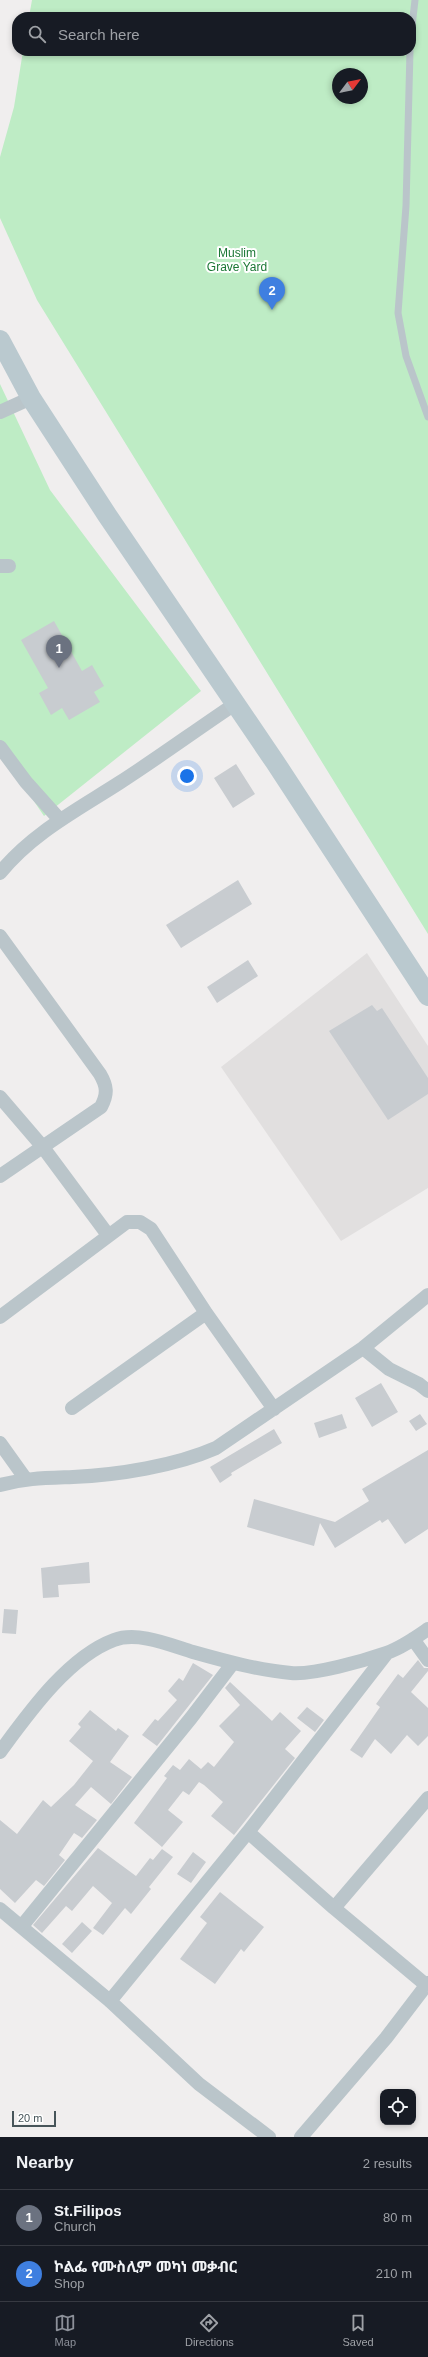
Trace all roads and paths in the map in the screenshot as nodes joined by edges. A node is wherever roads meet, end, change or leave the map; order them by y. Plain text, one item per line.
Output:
1 (415, 0) edge
2 (414, 12) edge
3 (410, 56) edge
4 (0, 340) edge
5 (31, 398) junction
6 (0, 412) edge
7 (428, 417) edge
8 (235, 704) junction
9 (0, 747) edge
10 (60, 820) junction
11 (0, 874) edge
12 (0, 936) edge
13 (428, 996) edge
14 (0, 1097) edge
15 (42, 1146) junction
16 (0, 1176) edge
17 (108, 1235) junction
18 (428, 1295) edge
19 (206, 1313) junction
20 (0, 1317) edge
21 (363, 1348) junction
22 (428, 1391) edge
23 (72, 1408) dead end
24 (274, 1409) junction
25 (0, 1443) edge
26 (25, 1478) junction
27 (0, 1485) edge
28 (428, 1629) edge
29 (413, 1639) junction
30 (387, 1653) junction
31 (428, 1660) edge
32 (233, 1663) junction
33 (0, 1752) edge
34 (428, 1798) edge
35 (248, 1832) junction
36 (334, 1908) junction
37 (0, 1909) edge
38 (22, 1926) junction
39 (427, 1984) edge
40 (110, 2001) junction
41 (269, 2137) edge
42 (301, 2137) edge

1 - 2 lane
3 - 7 lane
4 - 5 street
5 - 6 street
5 - 8 street
8 - 10 street
8 - 13 street
9 - 10 street
10 - 11 street
12 - 15 street
14 - 15 street
15 - 16 street
15 - 17 street
17 - 19 street
17 - 20 street
18 - 21 street
19 - 23 street
19 - 24 street
21 - 22 street
21 - 24 street
24 - 26 street
25 - 26 street
26 - 27 street
28 - 29 street
29 - 30 street
29 - 31 street
30 - 32 street
30 - 35 street
32 - 33 street
32 - 38 street
34 - 36 street
35 - 36 street
35 - 40 street
36 - 39 street
37 - 38 street
38 - 40 street
39 - 42 street
40 - 41 street

